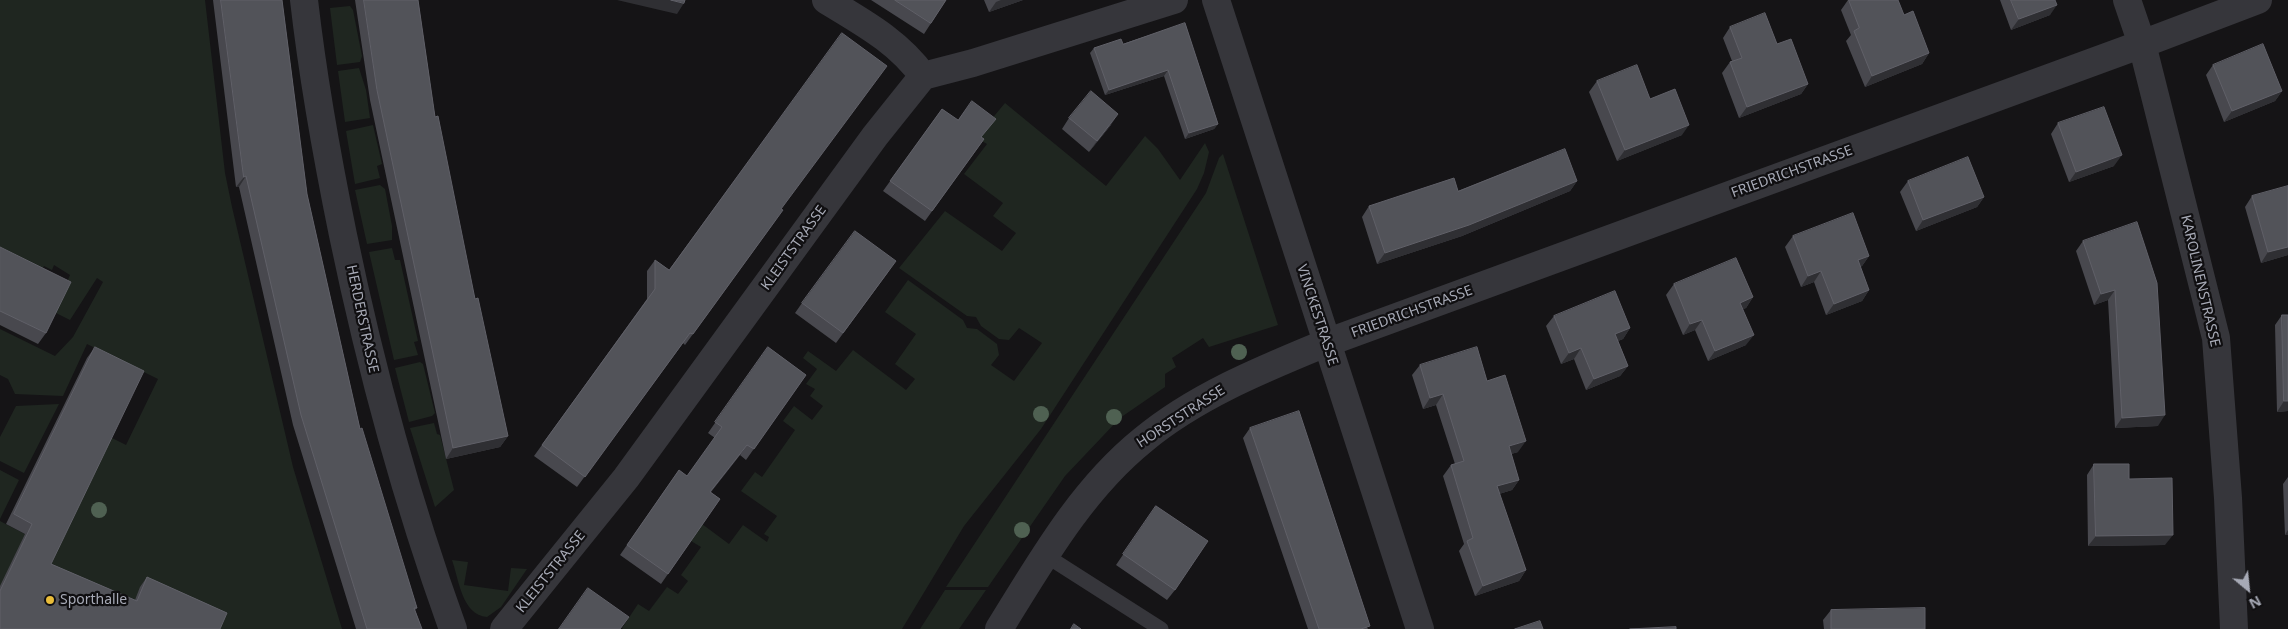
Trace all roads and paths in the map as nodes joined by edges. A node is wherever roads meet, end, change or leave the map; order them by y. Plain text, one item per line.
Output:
1 (304, 0) edge
2 (826, 0) edge
3 (1174, 0) edge
4 (1216, 0) edge
5 (2127, 0) edge
6 (2258, 0) edge
7 (2142, 44) junction
8 (923, 76) junction
9 (1326, 343) junction
10 (1045, 555) junction
11 (453, 629) edge
12 (504, 629) edge
13 (999, 629) edge
14 (1160, 629) edge
15 (1420, 629) edge
16 (2234, 629) edge

1 - 11 street, HERDERSTRASSE
2 - 8 street
3 - 8 street
4 - 9 street, VINCKESTRASSE
5 - 7 street, KAROLINENSTRASSE
6 - 7 street, FRIEDRICHSTRASSE
7 - 9 street, FRIEDRICHSTRASSE
7 - 16 street, KAROLINENSTRASSE
8 - 12 street, KLEISTSTRASSE
9 - 10 street, HORSTSTRASSE
9 - 15 street, VINCKESTRASSE
10 - 13 street, HORSTSTRASSE
10 - 14 lane

